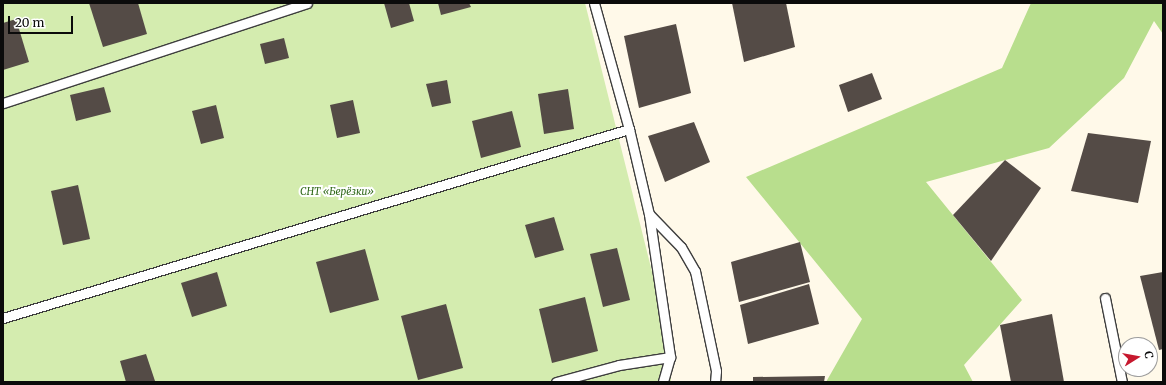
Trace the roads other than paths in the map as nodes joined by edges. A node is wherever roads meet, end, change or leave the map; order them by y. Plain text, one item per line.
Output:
1 (307, 3) edge
2 (594, 3) edge
3 (3, 103) edge
4 (630, 129) junction
5 (648, 214) junction
6 (1105, 298) dead end
7 (3, 318) edge
8 (670, 357) junction
9 (556, 382) edge
10 (663, 382) edge
11 (715, 382) edge
12 (1122, 382) edge

1 - 3 lane
2 - 4 lane
4 - 5 lane
4 - 7 lane
5 - 8 lane
5 - 11 lane
6 - 12 lane
8 - 9 lane
8 - 10 lane

